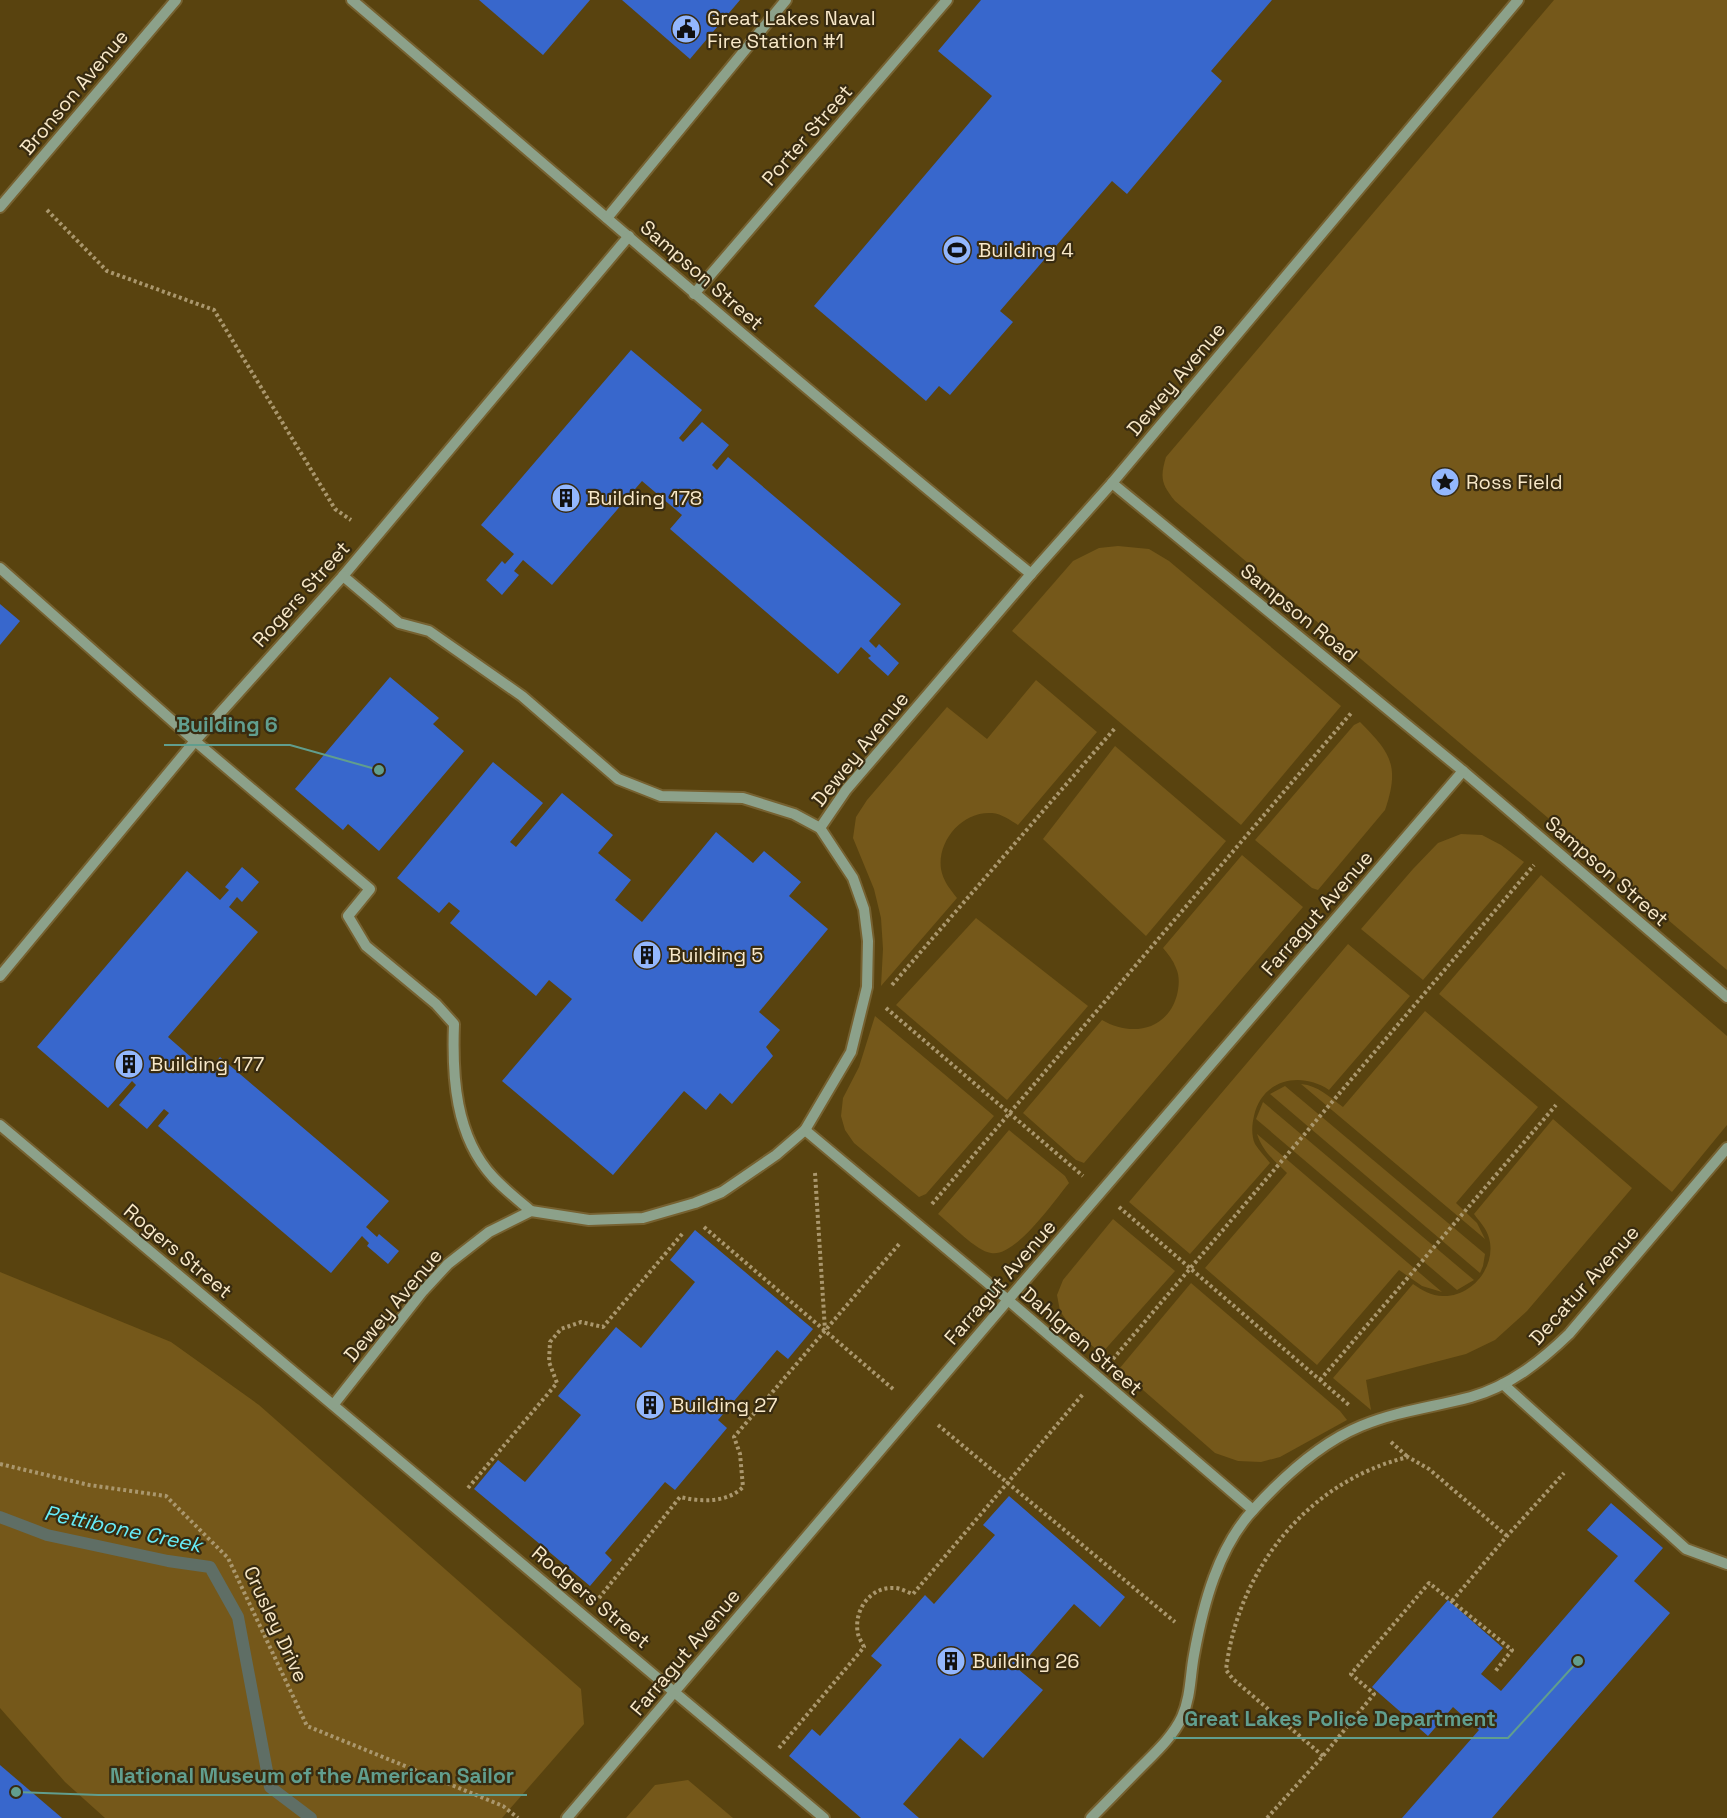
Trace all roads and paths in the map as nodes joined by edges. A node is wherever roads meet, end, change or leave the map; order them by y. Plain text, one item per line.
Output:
1 (176, 0) edge
2 (351, 0) edge
3 (786, 0) edge
4 (947, 0) edge
5 (1518, 0) edge
6 (0, 207) edge
7 (47, 210) dead end
8 (607, 218) junction
9 (629, 236) junction
10 (694, 294) junction
11 (1112, 483) junction
12 (351, 520) dead end
13 (0, 568) edge
14 (1031, 574) junction
15 (343, 576) junction
16 (1368, 693) junction
17 (1116, 727) dead end
18 (195, 741) junction
19 (1463, 771) junction
20 (820, 828) junction
21 (1551, 846) junction
22 (0, 976) edge
23 (886, 992) dead end
24 (1727, 997) edge
25 (878, 1001) dead end
26 (1556, 1105) dead end
27 (1010, 1113) junction
28 (0, 1125) edge
29 (805, 1131) junction
30 (1727, 1148) edge
31 (829, 1150) junction
32 (1102, 1192) junction
33 (930, 1207) dead end
34 (531, 1211) junction
35 (704, 1226) dead end
36 (687, 1228) dead end
37 (904, 1238) dead end
38 (1190, 1268) junction
39 (1008, 1300) junction
40 (825, 1330) junction
41 (1111, 1362) dead end
42 (1320, 1380) junction
43 (1503, 1384) junction
44 (893, 1389) dead end
45 (1085, 1391) dead end
46 (334, 1404) junction
47 (1369, 1423) junction
48 (938, 1425) dead end
49 (1582, 1454) junction
50 (1408, 1457) junction
51 (0, 1464) edge
52 (1007, 1484) junction
53 (467, 1489) dead end
54 (1253, 1510) junction
55 (1507, 1536) junction
56 (1727, 1564) edge
57 (599, 1598) dead end
58 (1452, 1601) junction
59 (1196, 1647) junction
60 (1227, 1670) junction
61 (1494, 1673) dead end
62 (675, 1690) junction
63 (775, 1754) dead end
64 (1323, 1756) junction
65 (518, 1818) edge
66 (567, 1818) edge
67 (824, 1818) edge
68 (1091, 1818) edge
69 (1267, 1818) edge

1 - 6 street, Bronson Avenue
2 - 8 street, Sampson Street
3 - 8 street
4 - 10 street, Porter Street
5 - 11 street, Dewey Avenue
7 - 12 path
8 - 9 street, Sampson Street
9 - 10 street, Sampson Street
9 - 15 street, Rogers Street
10 - 14 street, Sampson Street
11 - 14 street, Dewey Avenue
11 - 16 street, Sampson Road
13 - 18 street
14 - 20 street, Dewey Avenue
15 - 18 street, Rogers Street
15 - 20 street
16 - 19 street, Sampson Road
16 - 27 path
17 - 23 path
18 - 22 street, Rogers Street
18 - 34 street
19 - 21 street, Sampson Street
19 - 32 street, Farragut Avenue
20 - 29 street, Dewey Avenue
21 - 24 street, Sampson Street
21 - 38 path
25 - 27 path
26 - 42 path
27 - 32 path
27 - 33 path
28 - 46 street, Rogers Street
29 - 31 street, Dahlgren Street
29 - 34 street, Dewey Avenue
30 - 43 street, Decatur Avenue
31 - 39 street, Dahlgren Street
31 - 40 path
32 - 38 path
32 - 39 street, Farragut Avenue
34 - 46 street, Dewey Avenue
35 - 40 path
36 - 53 path
37 - 40 path
38 - 41 path
38 - 42 path
39 - 54 street, Dahlgren Street
39 - 62 street, Farragut Avenue
40 - 44 path
40 - 57 path
42 - 47 path
43 - 47 street, Decatur Avenue
43 - 49 street
45 - 52 path
46 - 62 street, Rodgers Street
47 - 50 path
47 - 54 street, Decatur Avenue
48 - 52 path
49 - 55 path
49 - 56 street
50 - 55 path
50 - 60 path
51 - 65 path, Crusley Drive
52 - 59 path
52 - 63 path
54 - 59 street, Decatur Avenue
55 - 58 path
58 - 61 path
58 - 64 path
59 - 60 path
59 - 68 street, Decatur Avenue
60 - 64 path
62 - 66 street, Farragut Avenue
62 - 67 street, Rodgers Street
64 - 69 path

